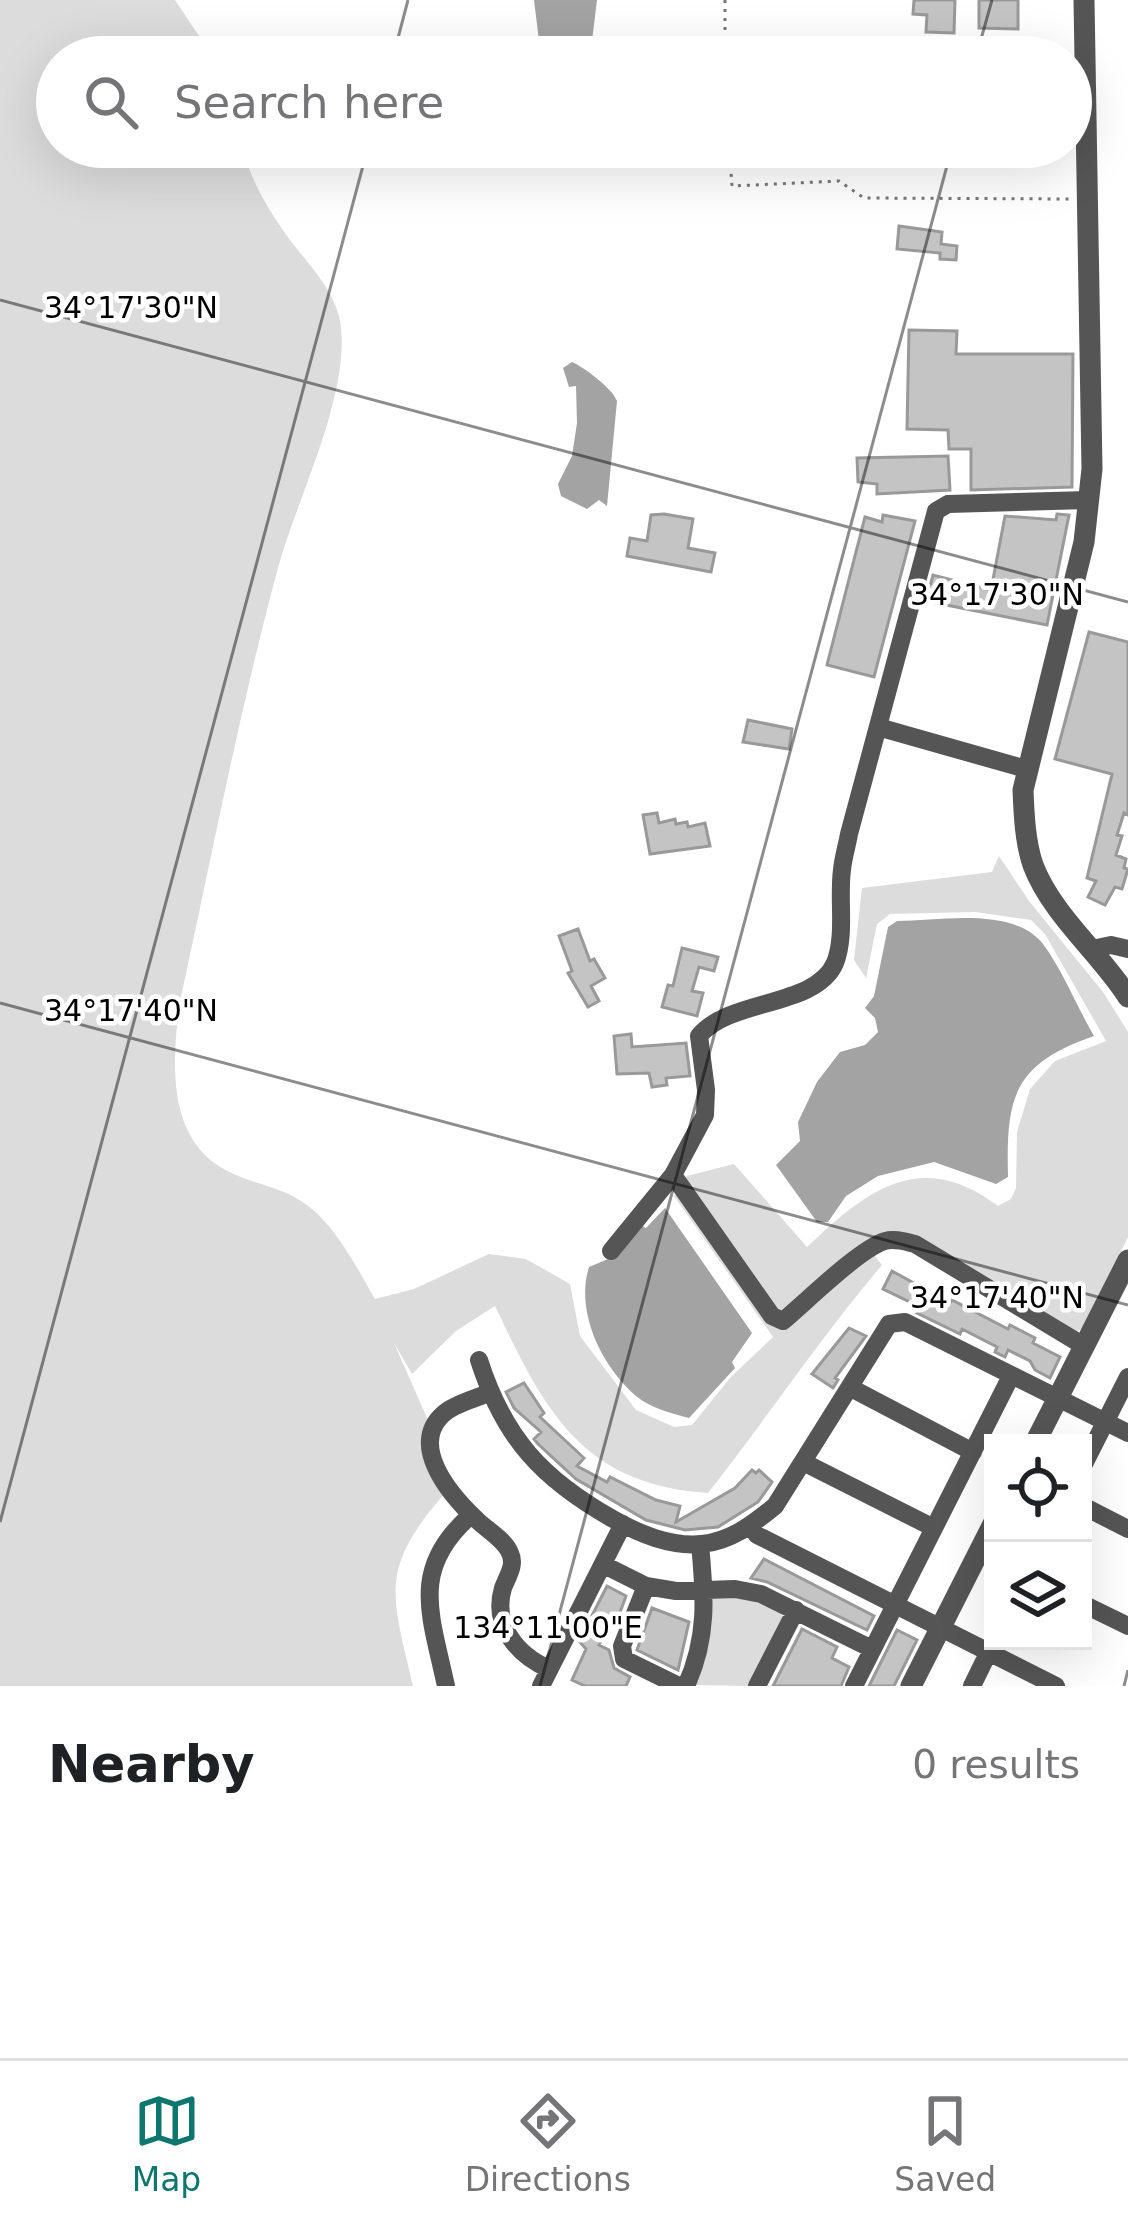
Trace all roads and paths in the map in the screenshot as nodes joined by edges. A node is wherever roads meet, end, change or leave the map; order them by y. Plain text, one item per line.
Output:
1 (725, 0) edge
2 (1084, 0) edge
3 (725, 36) edge
4 (1085, 36) edge
5 (731, 168) edge
6 (1087, 168) edge
7 (1087, 200) junction
8 (1088, 500) junction
9 (878, 727) junction
10 (1026, 769) junction
11 (1092, 949) junction
12 (1128, 949) edge
13 (1128, 997) edge
14 (673, 1175) junction
15 (611, 1251) dead end
16 (1128, 1260) edge
17 (1084, 1346) junction
18 (478, 1360) dead end
19 (1011, 1376) junction
20 (1128, 1377) edge
21 (850, 1388) junction
22 (489, 1393) junction
23 (1058, 1399) junction
24 (1105, 1421) junction
25 (1128, 1433) edge
26 (1040, 1434) edge
27 (1092, 1448) edge
28 (973, 1452) junction
29 (805, 1463) junction
30 (1092, 1511) edge
31 (471, 1515) junction
32 (623, 1524) junction
33 (751, 1526) junction
34 (934, 1528) junction
35 (1128, 1529) edge
36 (984, 1542) edge
37 (700, 1544) junction
38 (604, 1564) junction
39 (646, 1586) junction
40 (704, 1590) junction
41 (894, 1606) junction
42 (1092, 1608) edge
43 (796, 1610) junction
44 (1128, 1626) edge
45 (940, 1628) junction
46 (984, 1644) edge
47 (872, 1649) junction
48 (990, 1650) edge
49 (997, 1650) edge
50 (545, 1678) edge
51 (446, 1686) edge
52 (682, 1686) edge
53 (757, 1686) edge
54 (854, 1686) edge
55 (911, 1686) edge
56 (972, 1686) edge
57 (1056, 1686) edge

1 - 3 path
2 - 4 street
5 - 7 path
6 - 7 street
7 - 8 street
8 - 9 street
8 - 10 street
9 - 10 street
9 - 14 street
10 - 11 street
11 - 12 street
11 - 13 street
14 - 15 street
14 - 17 street
16 - 17 street
17 - 23 street
18 - 22 street
19 - 21 street
19 - 23 street
19 - 28 street
20 - 24 street
21 - 28 street
21 - 29 street
22 - 31 street
22 - 32 street
23 - 24 street
23 - 26 street
24 - 25 street
24 - 27 street
28 - 34 street
29 - 33 street
29 - 34 street
30 - 35 street
31 - 50 street
31 - 51 street
32 - 37 street
32 - 38 street
33 - 37 street
33 - 41 street
34 - 41 street
36 - 45 street
37 - 40 street
38 - 39 street
38 - 50 street
39 - 40 street
39 - 52 street
40 - 43 street
40 - 52 street
41 - 45 street
41 - 47 street
42 - 44 street
43 - 47 street
43 - 53 street
45 - 46 street
45 - 55 street
47 - 54 street
48 - 56 street
49 - 57 street

